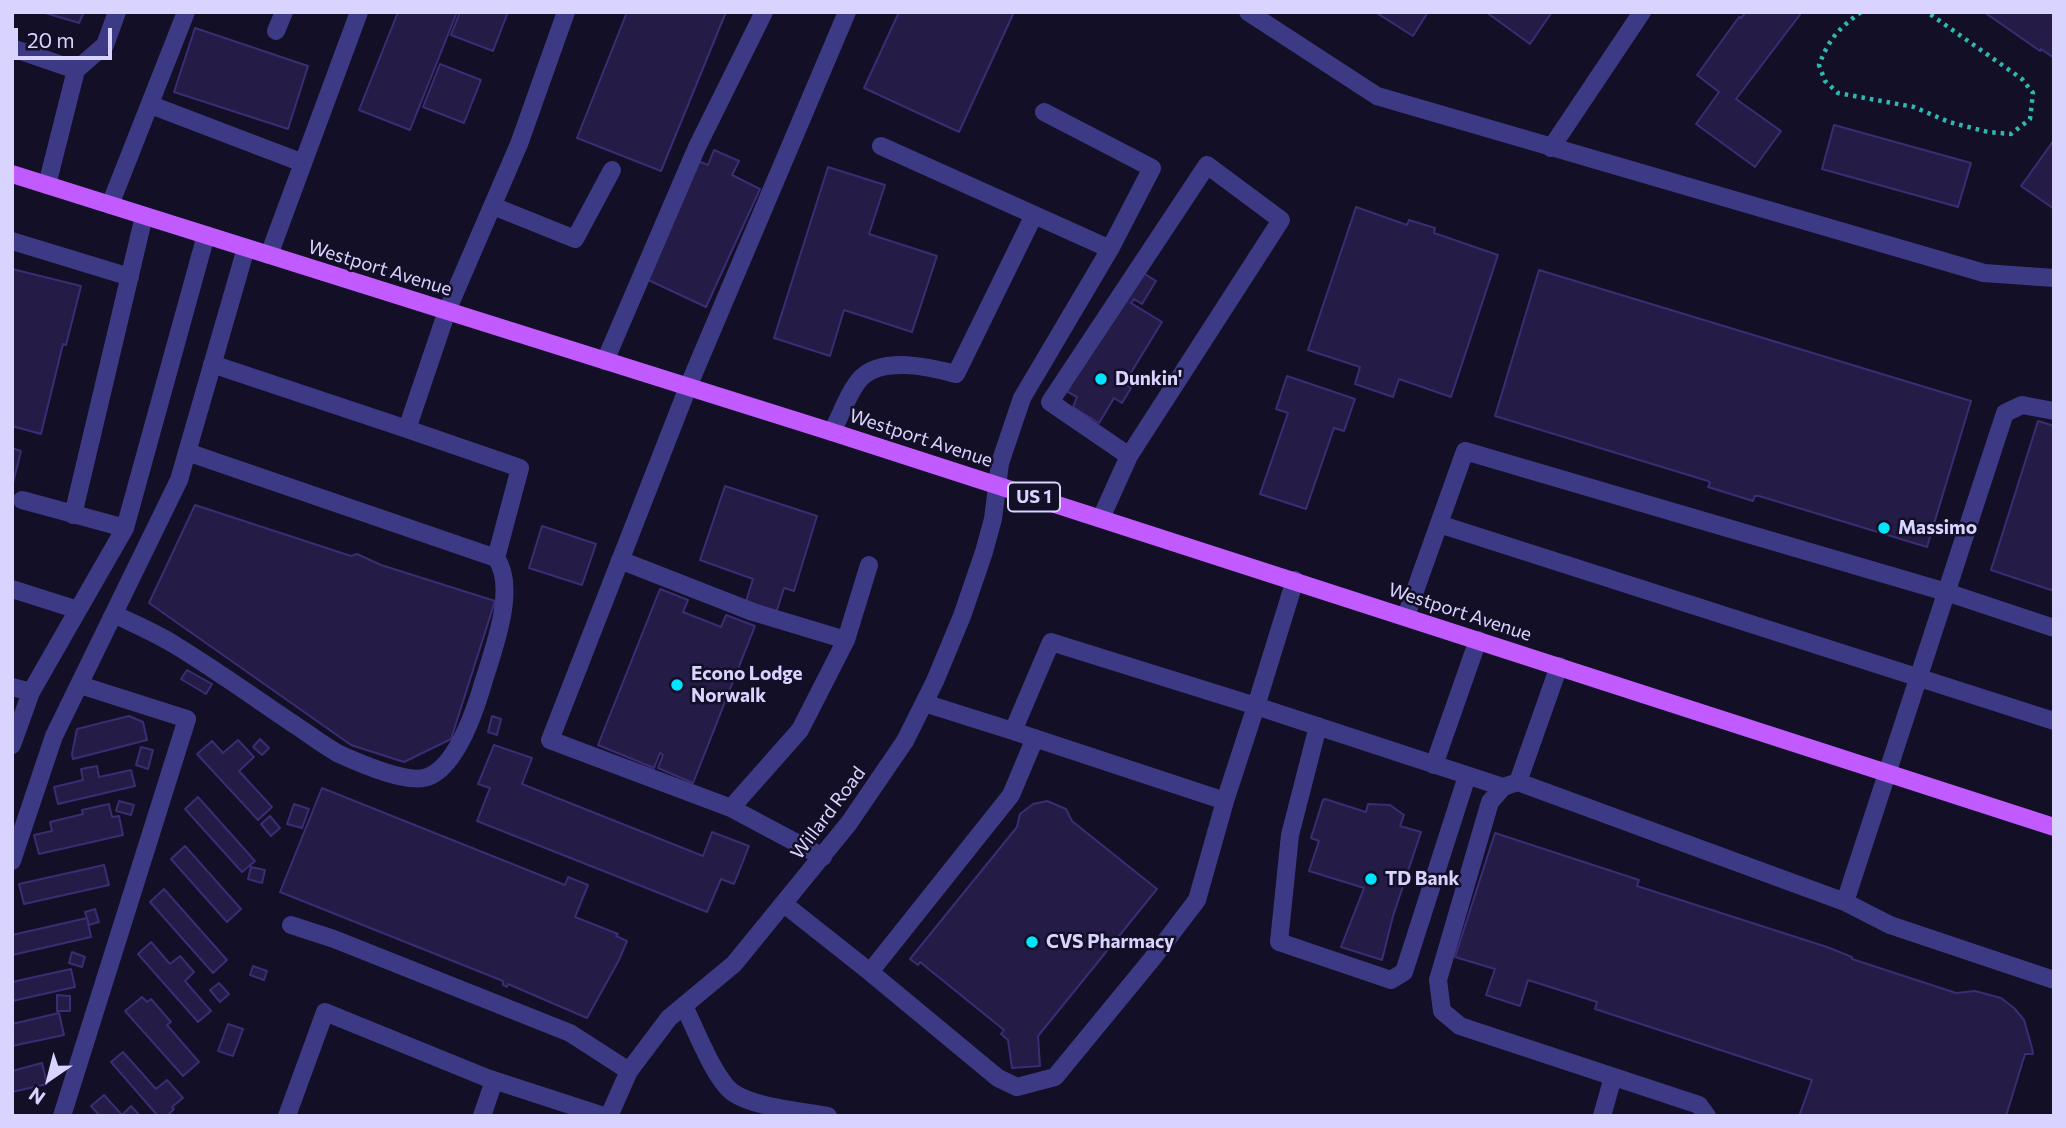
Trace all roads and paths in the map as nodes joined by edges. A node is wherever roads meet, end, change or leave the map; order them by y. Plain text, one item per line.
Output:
1 (117, 12) edge
2 (186, 12) edge
3 (284, 12) edge
4 (359, 12) edge
5 (566, 12) edge
6 (765, 12) edge
7 (848, 12) edge
8 (1248, 12) edge
9 (1642, 12) edge
10 (1861, 12) edge
11 (1927, 12) edge
12 (276, 31) dead end
13 (12, 48) edge
14 (76, 70) junction
15 (151, 105) junction
16 (1044, 112) dead end
17 (881, 146) dead end
18 (1551, 148) junction
19 (303, 163) junction
20 (612, 170) dead end
21 (12, 174) edge
22 (47, 185) junction
23 (110, 205) junction
24 (493, 206) junction
25 (1034, 215) junction
26 (144, 216) junction
27 (206, 235) junction
28 (12, 241) edge
29 (246, 248) junction
30 (1110, 249) junction
31 (269, 255) junction
32 (130, 277) junction
33 (2054, 278) edge
34 (447, 311) junction
35 (605, 361) junction
36 (212, 364) junction
37 (688, 387) junction
38 (2054, 411) edge
39 (407, 429) junction
40 (832, 432) junction
41 (187, 452) junction
42 (1129, 456) junction
43 (998, 485) junction
44 (22, 500) dead end
45 (73, 515) junction
46 (1101, 518) junction
47 (1439, 524) junction
48 (125, 528) junction
49 (496, 558) junction
50 (620, 560) junction
51 (869, 565) dead end
52 (1295, 580) junction
53 (12, 589) edge
54 (1946, 593) junction
55 (78, 610) junction
56 (114, 614) junction
57 (1406, 616) junction
58 (2054, 628) edge
59 (1478, 639) junction
60 (846, 640) junction
61 (1559, 666) junction
62 (1918, 676) junction
63 (80, 685) junction
64 (12, 687) edge
65 (32, 692) junction
66 (924, 703) junction
67 (1256, 706) junction
68 (2054, 721) edge
69 (1318, 726) junction
70 (1013, 731) junction
71 (1035, 738) junction
72 (12, 745) edge
73 (1434, 765) junction
74 (1886, 772) junction
75 (1467, 776) junction
76 (1510, 785) junction
77 (1226, 801) junction
78 (731, 808) junction
79 (2054, 827) edge
80 (824, 857) junction
81 (12, 862) edge
82 (1845, 902) junction
83 (784, 904) junction
84 (291, 925) dead end
85 (870, 972) junction
86 (2054, 980) edge
87 (684, 1006) junction
88 (629, 1071) junction
89 (1613, 1077) junction
90 (487, 1078) junction
91 (62, 1116) edge
92 (287, 1116) edge
93 (482, 1116) edge
94 (607, 1116) edge
95 (828, 1116) edge
96 (1602, 1116) edge
97 (1707, 1116) edge

1 - 14 street
2 - 15 street
3 - 12 street
4 - 19 street
5 - 24 street
6 - 35 street
7 - 37 street
8 - 18 street
9 - 18 street
10 - 11 path
13 - 14 street
14 - 22 street
15 - 19 street
15 - 23 street
16 - 30 street, Willard Road
17 - 25 street
18 - 33 street
19 - 31 street
20 - 24 street
21 - 22 main road, Westport Avenue / US 1
22 - 23 main road, Westport Avenue / US 1
23 - 26 main road, Westport Avenue / US 1
24 - 34 street
25 - 30 street
25 - 40 street
26 - 27 main road, Westport Avenue / US 1
26 - 32 street
27 - 29 main road, Westport Avenue / US 1
27 - 48 street
28 - 32 street
29 - 31 main road, Westport Avenue / US 1
29 - 36 street
30 - 43 street, Willard Road
31 - 34 main road, Westport Avenue / US 1
32 - 45 street
34 - 35 main road, Westport Avenue / US 1
34 - 39 street
35 - 37 main road, Westport Avenue / US 1
36 - 39 street
36 - 41 street
37 - 40 main road, Westport Avenue / US 1
37 - 50 street
38 - 54 street
39 - 49 street
40 - 43 main road, Westport Avenue / US 1
41 - 49 street
41 - 56 street
42 - 42 street
42 - 46 street
43 - 46 main road, Westport Avenue / US 1
43 - 66 street, Willard Road
44 - 45 street
45 - 48 street
46 - 52 main road, Westport Avenue / US 1
47 - 54 street
47 - 57 street
47 - 62 street
48 - 55 street
49 - 56 street
50 - 60 street
50 - 78 street
51 - 60 street
52 - 57 main road, Westport Avenue / US 1
52 - 67 street
53 - 55 street
54 - 58 street
54 - 62 street
55 - 65 street
56 - 63 street
57 - 59 main road, Westport Avenue / US 1
59 - 61 main road, Westport Avenue / US 1
59 - 73 street
60 - 78 street
61 - 74 main road, Westport Avenue / US 1
61 - 76 street
62 - 68 street
62 - 74 street
63 - 81 street
63 - 91 street
64 - 65 street
65 - 72 street
66 - 70 street
66 - 80 street, Willard Road
67 - 69 street
67 - 70 street
67 - 77 street
69 - 73 street
69 - 75 street
70 - 71 street
71 - 77 street
71 - 85 street
73 - 75 street
74 - 79 main road, Westport Avenue / US 1
74 - 82 street
75 - 76 street
76 - 82 street
76 - 89 street
77 - 85 street
78 - 80 street
80 - 83 street, Willard Road
82 - 86 street
83 - 85 street
83 - 87 street, Willard Road
84 - 88 street
87 - 88 street, Willard Road
87 - 95 street
88 - 94 street, Willard Road
89 - 96 street
89 - 97 street
90 - 92 street
90 - 93 street
90 - 94 street

